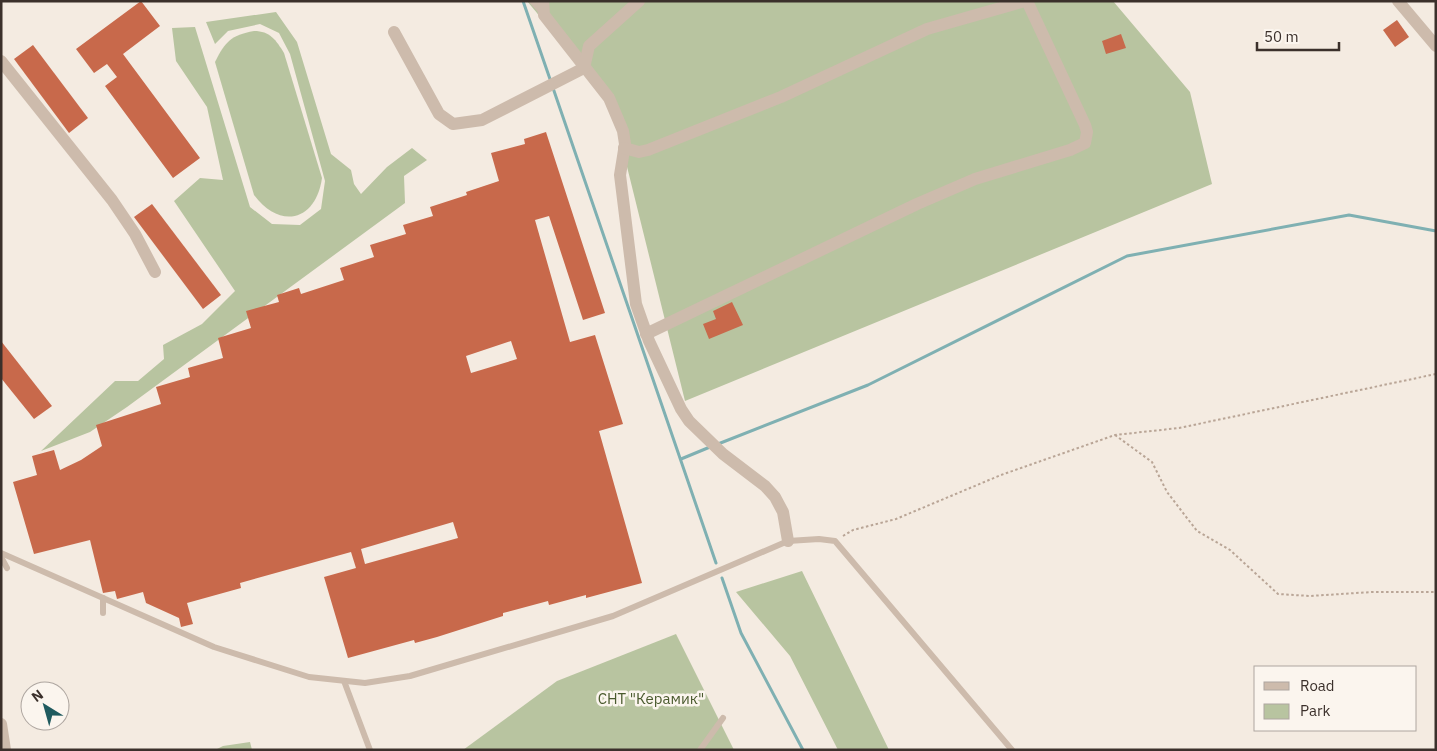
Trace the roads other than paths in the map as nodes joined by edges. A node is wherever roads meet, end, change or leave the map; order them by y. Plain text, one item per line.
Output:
1 (532, 1) edge
2 (543, 1) edge
3 (639, 1) edge
4 (1026, 1) edge
5 (1398, 1) edge
6 (544, 14) junction
7 (394, 32) dead end
8 (1436, 46) edge
9 (1, 61) edge
10 (584, 68) junction
11 (624, 148) junction
12 (155, 272) dead end
13 (646, 334) junction
14 (788, 541) junction
15 (1, 555) edge
16 (7, 568) dead end
17 (103, 598) junction
18 (103, 613) dead end
19 (344, 681) junction
20 (723, 718) dead end
21 (1, 724) edge
22 (6, 750) edge
23 (370, 750) edge
24 (700, 750) edge
25 (1012, 750) edge

1 - 6 lane
2 - 6 street
3 - 10 street
4 - 11 street
4 - 13 street
5 - 8 street
6 - 10 street
7 - 10 street
9 - 12 street
10 - 11 street
11 - 13 street
13 - 14 street
14 - 19 lane
14 - 25 lane
15 - 16 lane
15 - 17 lane
17 - 18 lane
17 - 19 lane
19 - 23 lane
20 - 24 lane
21 - 22 street

